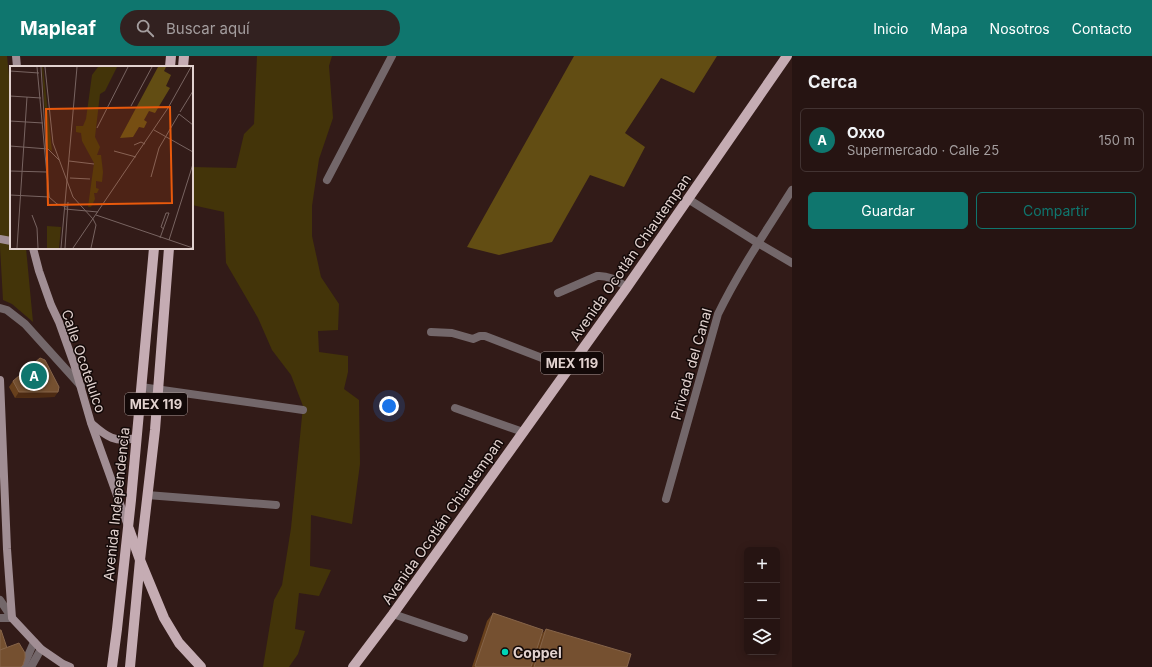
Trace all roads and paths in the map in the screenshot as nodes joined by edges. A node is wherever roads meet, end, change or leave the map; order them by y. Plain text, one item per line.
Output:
1 (16, 56) edge
2 (171, 56) edge
3 (184, 56) edge
4 (392, 56) edge
5 (787, 56) edge
6 (17, 66) edge
7 (170, 66) edge
8 (183, 66) edge
9 (327, 180) dead end
10 (792, 190) edge
11 (688, 199) junction
12 (0, 239) edge
13 (10, 241) edge
14 (758, 243) junction
15 (34, 249) edge
16 (154, 249) edge
17 (168, 249) edge
18 (792, 262) edge
19 (627, 286) junction
20 (558, 293) dead end
21 (0, 308) edge
22 (431, 332) dead end
23 (568, 368) junction
24 (0, 380) edge
25 (81, 386) junction
26 (141, 387) junction
27 (157, 390) junction
28 (455, 408) dead end
29 (303, 410) dead end
30 (91, 423) junction
31 (523, 432) junction
32 (136, 438) junction
33 (2, 458) edge
34 (147, 495) junction
35 (666, 499) dead end
36 (276, 506) dead end
37 (128, 527) junction
38 (140, 560) junction
39 (0, 600) edge
40 (393, 614) junction
41 (0, 618) edge
42 (12, 618) junction
43 (464, 638) dead end
44 (34, 642) junction
45 (41, 649) junction
46 (65, 666) edge
47 (23, 667) edge
48 (31, 667) edge
49 (112, 667) edge
50 (130, 667) edge
51 (201, 667) edge
52 (353, 667) edge

1 - 6 main road
2 - 7 main road
3 - 8 main road
4 - 9 street
5 - 11 main road, Avenida Ocotlán Chiautempan / MEX 119
10 - 14 street, Privada del Canal
11 - 14 street
11 - 19 main road, Avenida Ocotlán Chiautempan / MEX 119
12 - 13 main road
14 - 18 street
14 - 35 street, Privada del Canal
15 - 25 main road, Calle Ocotelulco
16 - 26 main road, Avenida Independencia / MEX 119
17 - 27 main road, MEX 119
19 - 20 street
19 - 23 main road, Avenida Ocotlán Chiautempan / MEX 119
21 - 25 street
22 - 23 street
23 - 31 main road, Avenida Ocotlán Chiautempan / MEX 119
24 - 33 main road
25 - 30 main road, Calle Ocotelulco
26 - 27 street
26 - 32 main road, Avenida Independencia / MEX 119
27 - 29 street
27 - 34 main road, MEX 119
28 - 31 street
30 - 32 main road
30 - 37 main road, Calle Ocotelulco
31 - 40 main road, Avenida Ocotlán Chiautempan / MEX 119
32 - 37 main road, Avenida Independencia / MEX 119
33 - 42 main road
34 - 36 street
34 - 38 main road, MEX 119
37 - 38 main road
37 - 49 main road, Avenida Independencia / MEX 119
38 - 50 main road, MEX 119
38 - 51 main road
39 - 42 street
40 - 43 street
40 - 52 main road, Avenida Ocotlán Chiautempan / MEX 119
41 - 42 street
42 - 44 main road
44 - 45 main road
44 - 47 street
45 - 46 main road
45 - 48 street

